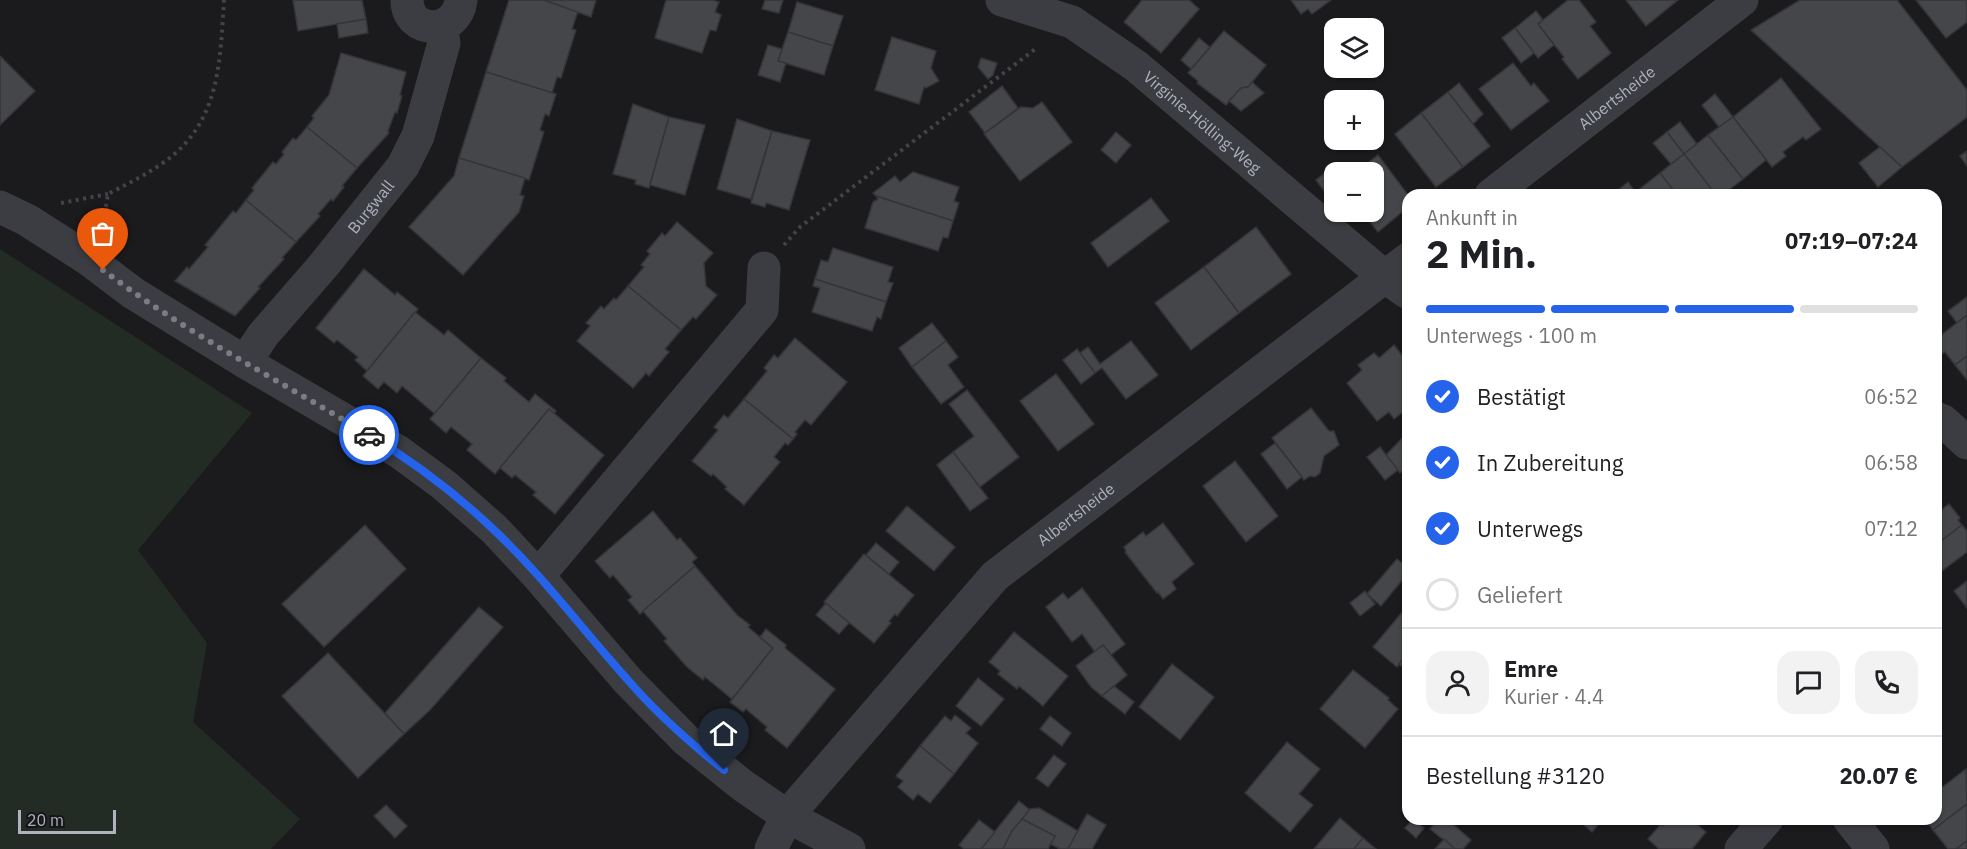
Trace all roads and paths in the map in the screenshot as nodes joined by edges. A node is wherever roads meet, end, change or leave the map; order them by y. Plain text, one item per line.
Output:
1 (224, 0) edge
2 (407, 0) edge
3 (461, 0) edge
4 (1002, 0) edge
5 (1742, 0) edge
6 (1072, 22) junction
7 (441, 26) junction
8 (1499, 189) edge
9 (0, 207) edge
10 (88, 259) junction
11 (764, 268) joint
12 (1401, 276) edge
13 (245, 362) junction
14 (1942, 420) edge
15 (1967, 443) edge
16 (538, 576) junction
17 (787, 816) junction
18 (1762, 825) edge
19 (1854, 825) edge
20 (771, 849) edge
21 (849, 849) edge
22 (1741, 849) edge
23 (1874, 849) edge

1 - 10 path
2 - 7 street
3 - 7 street
4 - 6 street, Virginie-Hölling-Weg
5 - 8 street, Albertsheide
6 - 11 path
6 - 12 street, Virginie-Hölling-Weg
7 - 13 street, Burgwall
9 - 10 street
10 - 13 street
11 - 16 street
12 - 17 street, Albertsheide
13 - 16 street
14 - 15 street
16 - 17 street
17 - 20 street, Albertsheide
17 - 21 street
18 - 22 street
19 - 23 street

